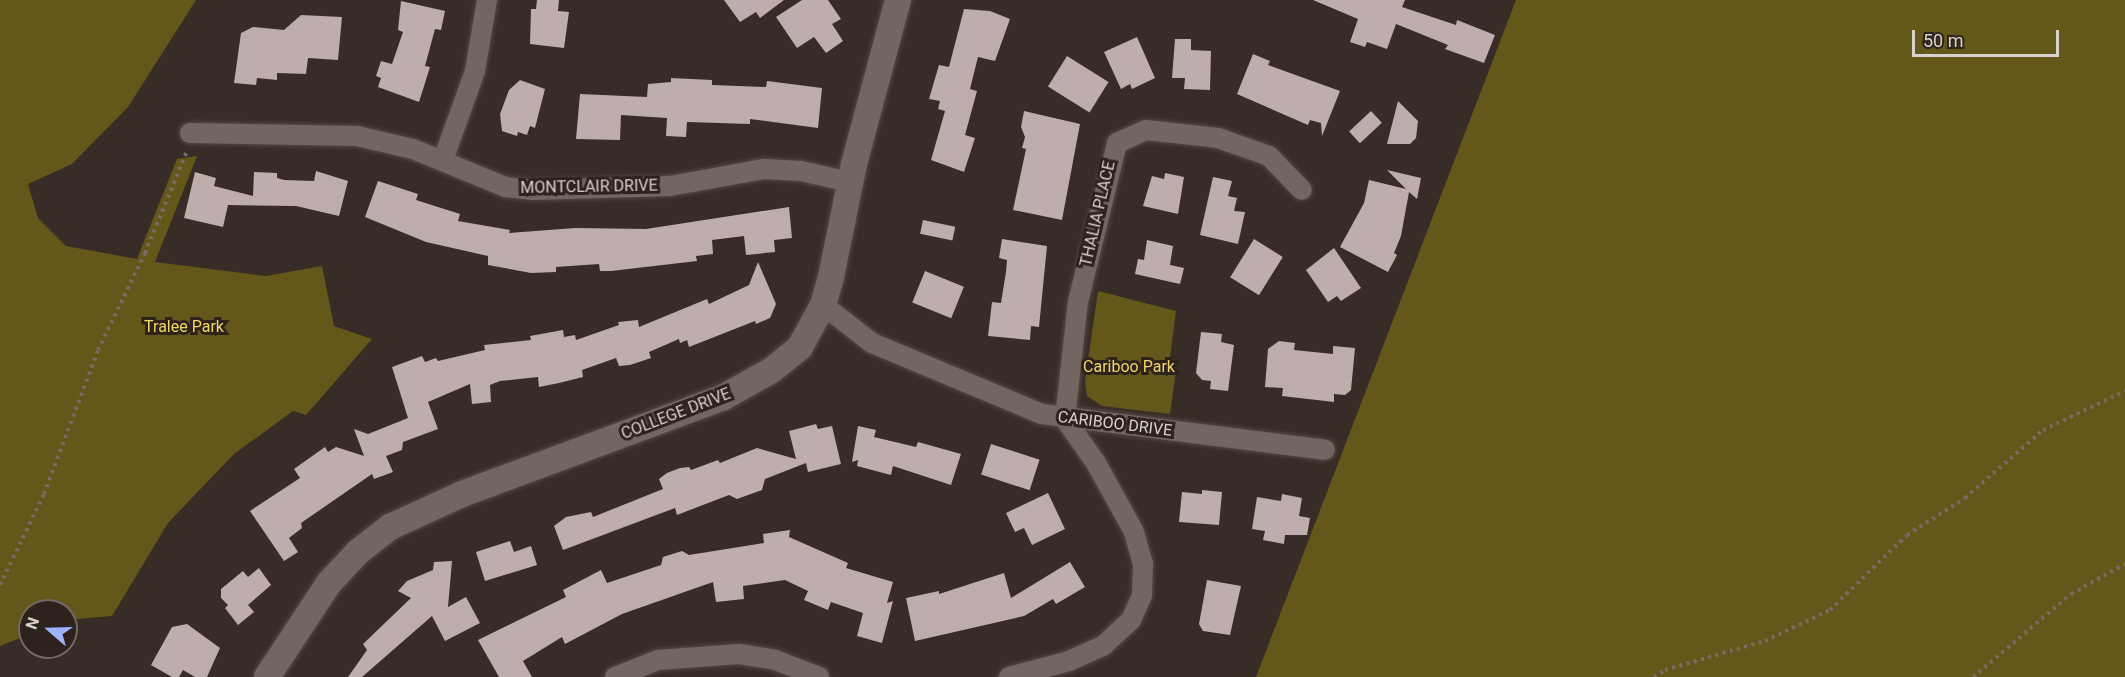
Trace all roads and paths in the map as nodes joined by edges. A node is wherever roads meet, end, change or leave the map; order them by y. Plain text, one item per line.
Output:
1 (487, 0) edge
2 (898, 0) edge
3 (191, 141) joint
4 (443, 160) junction
5 (850, 182) junction
6 (1302, 190) dead end
7 (823, 305) junction
8 (2125, 391) edge
9 (1065, 418) junction
10 (1325, 450) dead end
11 (2125, 564) edge
12 (0, 585) edge
13 (267, 677) edge
14 (615, 677) edge
15 (819, 677) edge
16 (1009, 677) edge
17 (1654, 677) edge
18 (1972, 677) edge

1 - 4 street
2 - 5 street, COLLEGE DRIVE
3 - 4 street, MONTCLAIR DRIVE
3 - 12 path
4 - 5 street, MONTCLAIR DRIVE
5 - 7 street, COLLEGE DRIVE
6 - 9 street, THALIA PLACE
7 - 9 street, CARIBOO DRIVE
7 - 13 street, COLLEGE DRIVE
8 - 17 path
9 - 10 street, CARIBOO DRIVE
9 - 16 street
11 - 18 path
14 - 15 street

